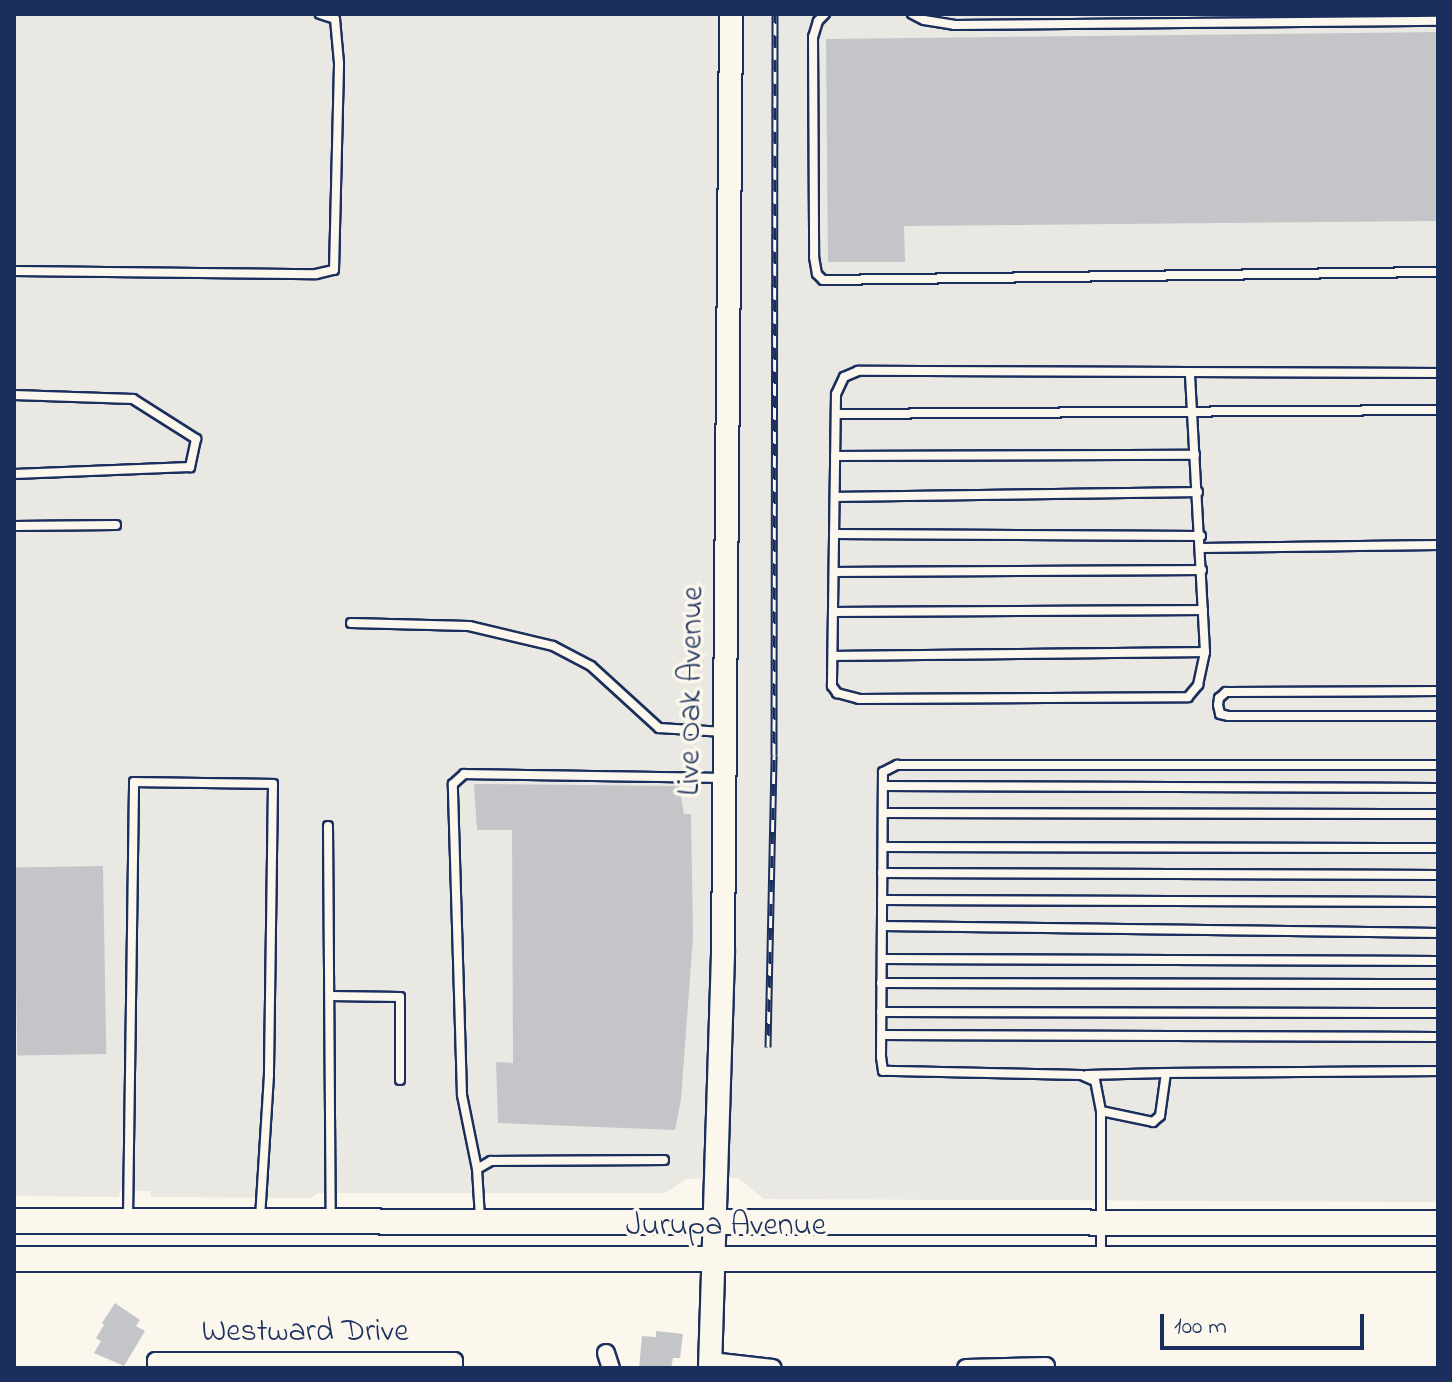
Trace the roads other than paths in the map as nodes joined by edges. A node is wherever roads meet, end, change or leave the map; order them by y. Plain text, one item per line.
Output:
1 (320, 14) edge
2 (344, 14) edge
3 (731, 14) edge
4 (825, 14) edge
5 (912, 14) edge
6 (335, 19) junction
7 (1438, 21) edge
8 (14, 271) edge
9 (1438, 272) edge
10 (1190, 372) junction
11 (1438, 373) edge
12 (14, 395) edge
13 (1193, 410) junction
14 (1438, 410) edge
15 (836, 414) junction
16 (1195, 455) junction
17 (835, 456) junction
18 (14, 474) edge
19 (1198, 492) junction
20 (835, 497) junction
21 (116, 525) dead end
22 (14, 526) edge
23 (834, 534) junction
24 (1201, 536) junction
25 (1438, 545) edge
26 (1201, 548) junction
27 (1202, 570) junction
28 (834, 572) junction
29 (1203, 610) junction
30 (833, 612) junction
31 (351, 623) dead end
32 (1205, 652) junction
33 (833, 656) junction
34 (1438, 691) edge
35 (1438, 716) edge
36 (725, 732) junction
37 (1438, 765) edge
38 (723, 778) junction
39 (883, 786) junction
40 (1438, 788) edge
41 (883, 813) junction
42 (1438, 814) edge
43 (328, 826) dead end
44 (883, 847) junction
45 (1438, 848) edge
46 (882, 873) junction
47 (1438, 875) edge
48 (882, 900) junction
49 (1438, 902) edge
50 (882, 926) junction
51 (1438, 933) edge
52 (882, 959) junction
53 (1438, 961) edge
54 (881, 983) junction
55 (1438, 984) edge
56 (330, 996) junction
57 (881, 1012) junction
58 (1438, 1013) edge
59 (881, 1035) junction
60 (1438, 1037) edge
61 (1438, 1071) edge
62 (1166, 1073) junction
63 (1081, 1075) junction
64 (400, 1080) dead end
65 (1101, 1111) junction
66 (664, 1160) dead end
67 (477, 1169) junction
68 (14, 1221) edge
69 (128, 1221) junction
70 (260, 1222) junction
71 (331, 1222) junction
72 (714, 1222) junction
73 (481, 1223) junction
74 (1438, 1223) edge
75 (1102, 1224) junction
76 (1101, 1257) junction
77 (714, 1258) junction
78 (14, 1259) edge
79 (1438, 1259) edge
80 (156, 1364) edge
81 (454, 1364) edge
82 (711, 1364) edge
83 (1046, 1366) dead end
84 (773, 1368) edge
85 (966, 1368) edge

1 - 6 lane
2 - 6 lane
3 - 36 street, Live Oak Avenue
4 - 9 lane
5 - 7 lane
6 - 8 lane
10 - 11 lane
10 - 13 lane
10 - 15 lane
12 - 18 lane
13 - 14 lane
13 - 15 lane
13 - 16 lane
15 - 17 lane
16 - 17 lane
16 - 19 lane
17 - 20 lane
19 - 20 lane
19 - 24 lane
20 - 23 lane
21 - 22 lane
23 - 24 lane
23 - 28 lane
24 - 26 lane
25 - 26 lane
26 - 27 lane
27 - 28 lane
27 - 29 lane
28 - 30 lane
29 - 30 lane
29 - 32 lane
30 - 33 lane
31 - 36 lane
32 - 33 lane
32 - 33 lane
34 - 35 lane
36 - 38 street, Live Oak Avenue
37 - 39 lane
38 - 67 lane
38 - 72 street, Live Oak Avenue
39 - 40 lane
39 - 41 lane
41 - 42 lane
41 - 44 lane
43 - 56 lane
44 - 45 lane
44 - 46 lane
46 - 47 lane
46 - 48 lane
48 - 49 lane
48 - 50 lane
50 - 51 lane
50 - 52 lane
52 - 53 lane
52 - 54 lane
54 - 55 lane
54 - 57 lane
56 - 64 lane
56 - 71 lane
57 - 58 lane
57 - 59 lane
59 - 60 lane
59 - 63 lane
61 - 62 lane
62 - 63 lane
62 - 65 lane
63 - 65 lane
65 - 75 lane
66 - 67 lane
67 - 73 lane
68 - 69 main road, Jurupa Avenue
69 - 70 main road, Jurupa Avenue
69 - 70 lane
70 - 71 main road, Jurupa Avenue
71 - 73 main road, Jurupa Avenue
72 - 73 main road, Jurupa Avenue
72 - 75 main road, Jurupa Avenue
72 - 77 street, Live Oak Avenue
74 - 75 main road, Jurupa Avenue
75 - 76 lane
76 - 77 main road, Jurupa Avenue
76 - 79 main road, Jurupa Avenue
77 - 78 main road, Jurupa Avenue
77 - 82 street, Live Oak Avenue
80 - 81 street, Westward Drive
82 - 84 street
83 - 85 street

